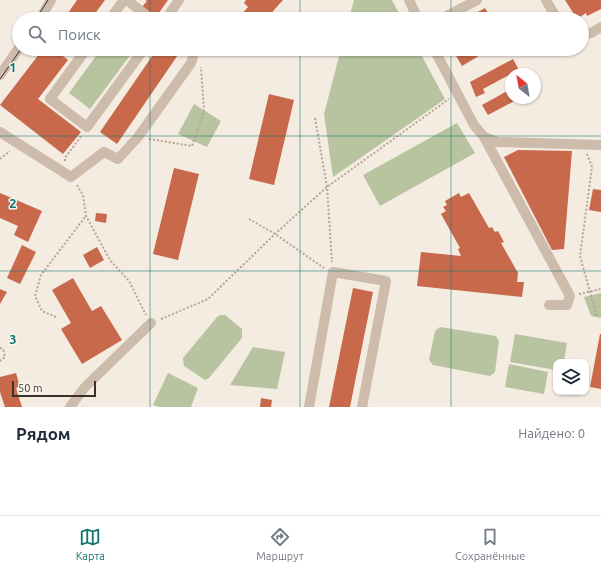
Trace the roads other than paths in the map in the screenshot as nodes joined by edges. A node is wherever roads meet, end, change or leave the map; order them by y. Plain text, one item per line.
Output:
1 (51, 0) edge
2 (126, 0) edge
3 (179, 0) edge
4 (409, 0) edge
5 (477, 0) edge
6 (546, 0) edge
7 (44, 12) edge
8 (116, 12) edge
9 (142, 12) edge
10 (171, 12) edge
11 (415, 12) edge
12 (455, 12) edge
13 (553, 12) edge
14 (601, 27) edge
15 (589, 33) edge
16 (13, 56) edge
17 (81, 56) edge
18 (139, 56) edge
19 (193, 56) edge
20 (438, 56) edge
21 (0, 74) edge
22 (0, 132) edge
23 (484, 137) junction
24 (601, 145) edge
25 (549, 305) dead end
26 (151, 323) road end
27 (70, 407) edge
28 (309, 407) edge
29 (362, 407) edge

1 - 7 street
2 - 8 street
2 - 9 street
3 - 10 street
4 - 11 street
5 - 12 street
6 - 13 street
14 - 15 street
16 - 21 street
17 - 18 street
19 - 22 street
20 - 23 street
23 - 24 street
23 - 25 street
26 - 27 street
28 - 29 street

